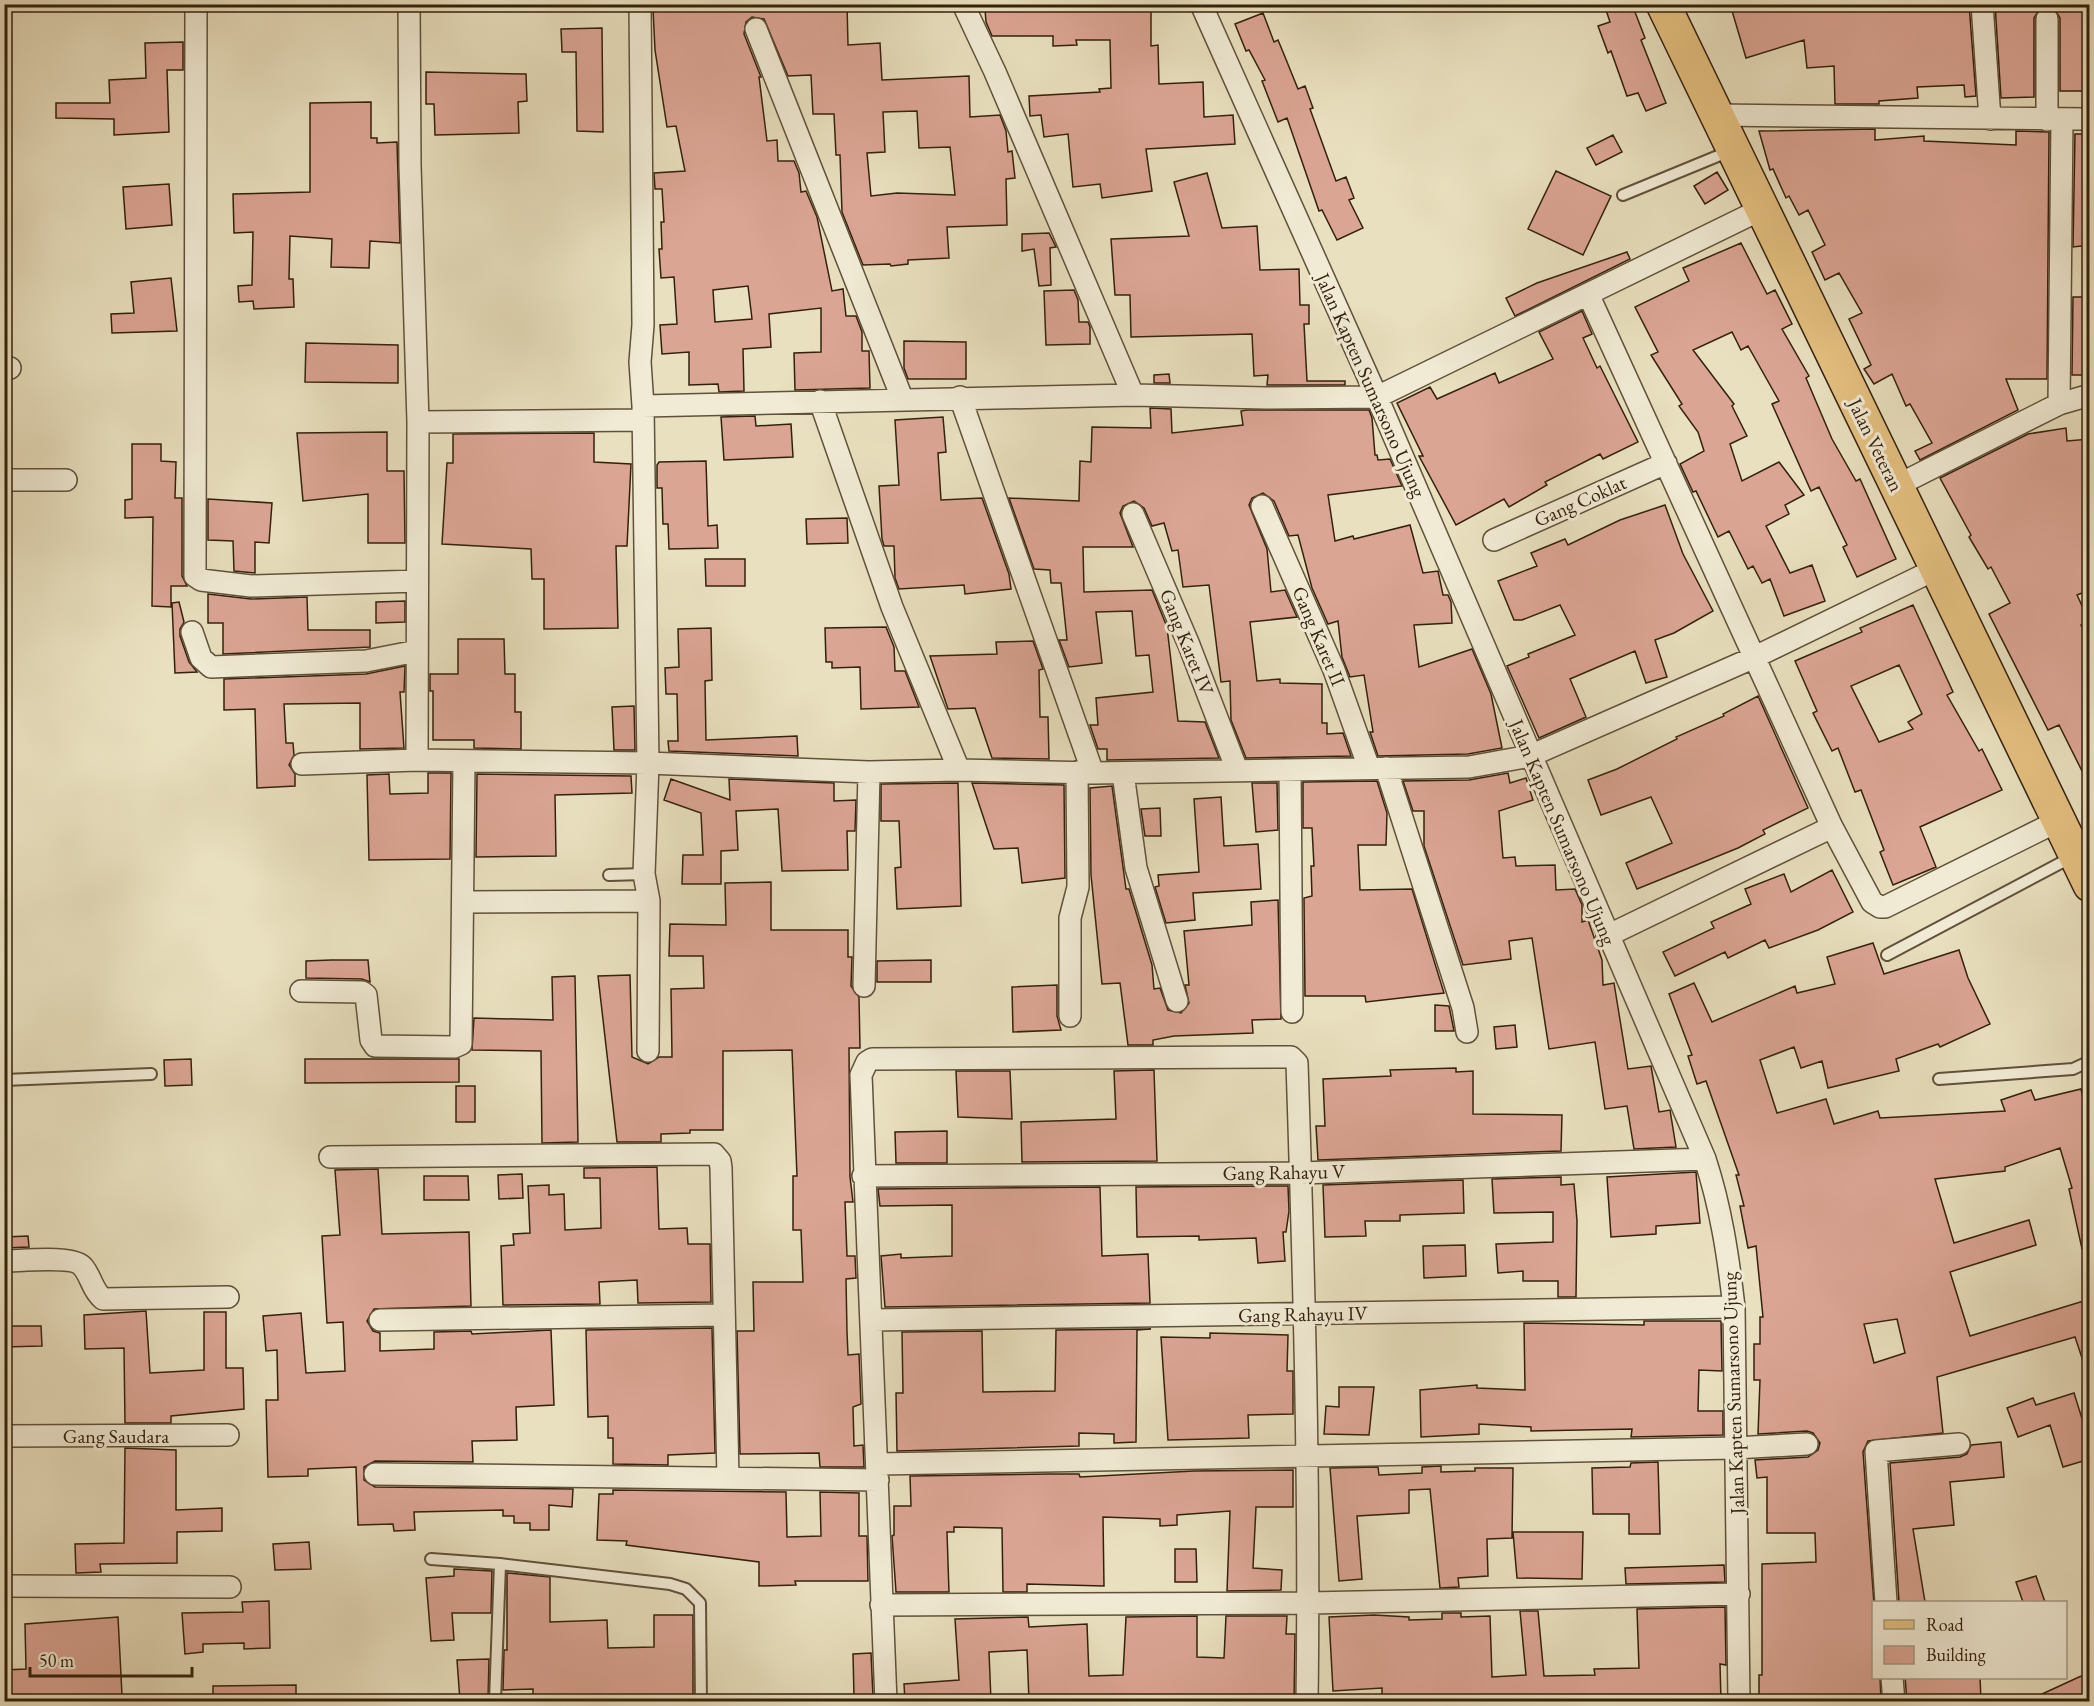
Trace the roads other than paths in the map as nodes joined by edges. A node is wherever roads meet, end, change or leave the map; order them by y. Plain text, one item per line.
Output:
1 (196, 4) edge
2 (409, 4) edge
3 (640, 4) edge
4 (963, 4) edge
5 (1201, 4) edge
6 (1663, 4) edge
7 (1982, 4) edge
8 (2047, 19) dead end
9 (756, 29) dead end
10 (1716, 115) junction
11 (1990, 119) junction
12 (2090, 119) edge
13 (2054, 120) junction
14 (1733, 150) junction
15 (1623, 195) dead end
16 (1762, 209) junction
17 (1589, 296) junction
18 (1134, 394) junction
19 (2090, 395) edge
20 (960, 397) junction
21 (1377, 397) junction
22 (902, 398) junction
23 (820, 400) junction
24 (2059, 404) junction
25 (643, 413) junction
26 (418, 422) junction
27 (1666, 463) junction
28 (4, 480) edge
29 (66, 480) dead end
30 (1896, 486) junction
31 (1262, 506) dead end
32 (1133, 514) dead end
33 (1494, 540) dead end
34 (1936, 569) junction
35 (417, 581) junction
36 (192, 632) dead end
37 (417, 651) junction
38 (1755, 657) junction
39 (1530, 756) junction
40 (417, 760) junction
41 (464, 762) junction
42 (648, 763) junction
43 (302, 764) dead end
44 (1377, 768) junction
45 (959, 770) junction
46 (1237, 770) junction
47 (1290, 770) junction
48 (869, 772) junction
49 (1085, 773) junction
50 (1123, 773) junction
51 (2058, 821) junction
52 (1832, 827) junction
53 (2075, 855) junction
54 (644, 874) junction
55 (609, 875) dead end
56 (2090, 885) edge
57 (649, 900) junction
58 (463, 902) junction
59 (1607, 936) junction
60 (1887, 955) dead end
61 (864, 986) dead end
62 (301, 991) dead end
63 (1177, 1001) dead end
64 (1292, 1012) dead end
65 (1070, 1016) dead end
66 (1467, 1032) dead end
67 (648, 1050) dead end
68 (2090, 1061) edge
69 (151, 1074) dead end
70 (1939, 1079) dead end
71 (4, 1080) edge
72 (330, 1157) dead end
73 (1705, 1159) junction
74 (1301, 1173) junction
75 (863, 1176) junction
76 (4, 1261) edge
77 (228, 1297) dead end
78 (1734, 1306) junction
79 (1304, 1314) junction
80 (722, 1315) junction
81 (380, 1320) dead end
82 (872, 1320) junction
83 (228, 1435) dead end
84 (4, 1436) edge
85 (1807, 1444) dead end
86 (1959, 1444) dead end
87 (1735, 1448) junction
88 (1308, 1457) junction
89 (878, 1472) junction
90 (375, 1474) dead end
91 (728, 1478) junction
92 (431, 1559) dead end
93 (500, 1564) junction
94 (4, 1587) edge
95 (230, 1587) dead end
96 (1739, 1594) junction
97 (1886, 1601) edge
98 (1309, 1603) junction
99 (881, 1605) junction
100 (1892, 1679) edge
101 (495, 1701) edge
102 (701, 1701) edge
103 (886, 1701) edge
104 (1307, 1701) edge
105 (1739, 1701) edge
106 (1894, 1701) edge

1 - 35 street
2 - 26 street
3 - 25 street
4 - 18 street
5 - 21 street, Jalan Kapten Sumarsono Ujung
6 - 10 main road, Jalan Veteran
7 - 11 street
8 - 13 street
9 - 22 street
10 - 11 street
10 - 14 main road, Jalan Veteran
11 - 13 street
12 - 13 street
13 - 24 street
14 - 15 lane
14 - 16 main road, Jalan Veteran
16 - 17 street
16 - 30 main road, Jalan Veteran
17 - 21 street
17 - 27 street
18 - 20 street
18 - 21 street
19 - 24 street
20 - 22 street
20 - 49 street
21 - 39 street, Jalan Kapten Sumarsono Ujung
22 - 23 street
23 - 25 street
23 - 45 street
24 - 30 street
25 - 26 street
25 - 42 street
26 - 35 street
27 - 33 street, Gang Coklat
27 - 38 street
28 - 29 street
30 - 34 main road, Jalan Veteran
31 - 44 street, Gang Karet II
32 - 46 street, Gang Karet IV
34 - 38 street
34 - 51 main road, Jalan Veteran
35 - 37 street
36 - 37 street
37 - 40 street
38 - 39 street
38 - 52 street
39 - 44 street
39 - 59 street, Jalan Kapten Sumarsono Ujung
40 - 41 street
40 - 43 street
41 - 42 street
41 - 58 street
42 - 48 street
42 - 54 street
44 - 47 street
44 - 66 street, Gang Karet II
45 - 48 street
45 - 49 street
46 - 47 street
46 - 50 street
47 - 64 street
48 - 61 street
49 - 50 street
49 - 65 street
50 - 63 street
51 - 52 street
51 - 53 main road, Jalan Veteran
52 - 59 street
53 - 56 main road, Jalan Veteran
53 - 60 lane
54 - 55 lane
54 - 57 street
57 - 58 street
57 - 67 street
58 - 62 street
59 - 73 street, Jalan Kapten Sumarsono Ujung
68 - 70 lane
69 - 71 lane
72 - 80 street
73 - 74 street, Gang Rahayu V
73 - 78 street, Jalan Kapten Sumarsono Ujung
74 - 75 street, Gang Rahayu V
74 - 75 street
74 - 79 street
75 - 82 street
76 - 77 street
78 - 79 street, Gang Rahayu IV
78 - 87 street, Jalan Kapten Sumarsono Ujung
79 - 82 street, Gang Rahayu IV
79 - 88 street
80 - 81 street
80 - 91 street
82 - 89 street
83 - 84 street, Gang Saudara
85 - 87 street
86 - 97 street
87 - 88 street
87 - 96 street, Jalan Kapten Sumarsono Ujung
88 - 89 street
88 - 98 street
89 - 91 street
89 - 99 street
90 - 91 street
92 - 93 lane
93 - 101 lane
93 - 102 lane
94 - 95 street
96 - 98 street
96 - 105 street, Jalan Kapten Sumarsono Ujung
98 - 99 street
98 - 104 street
99 - 103 street
100 - 106 street

